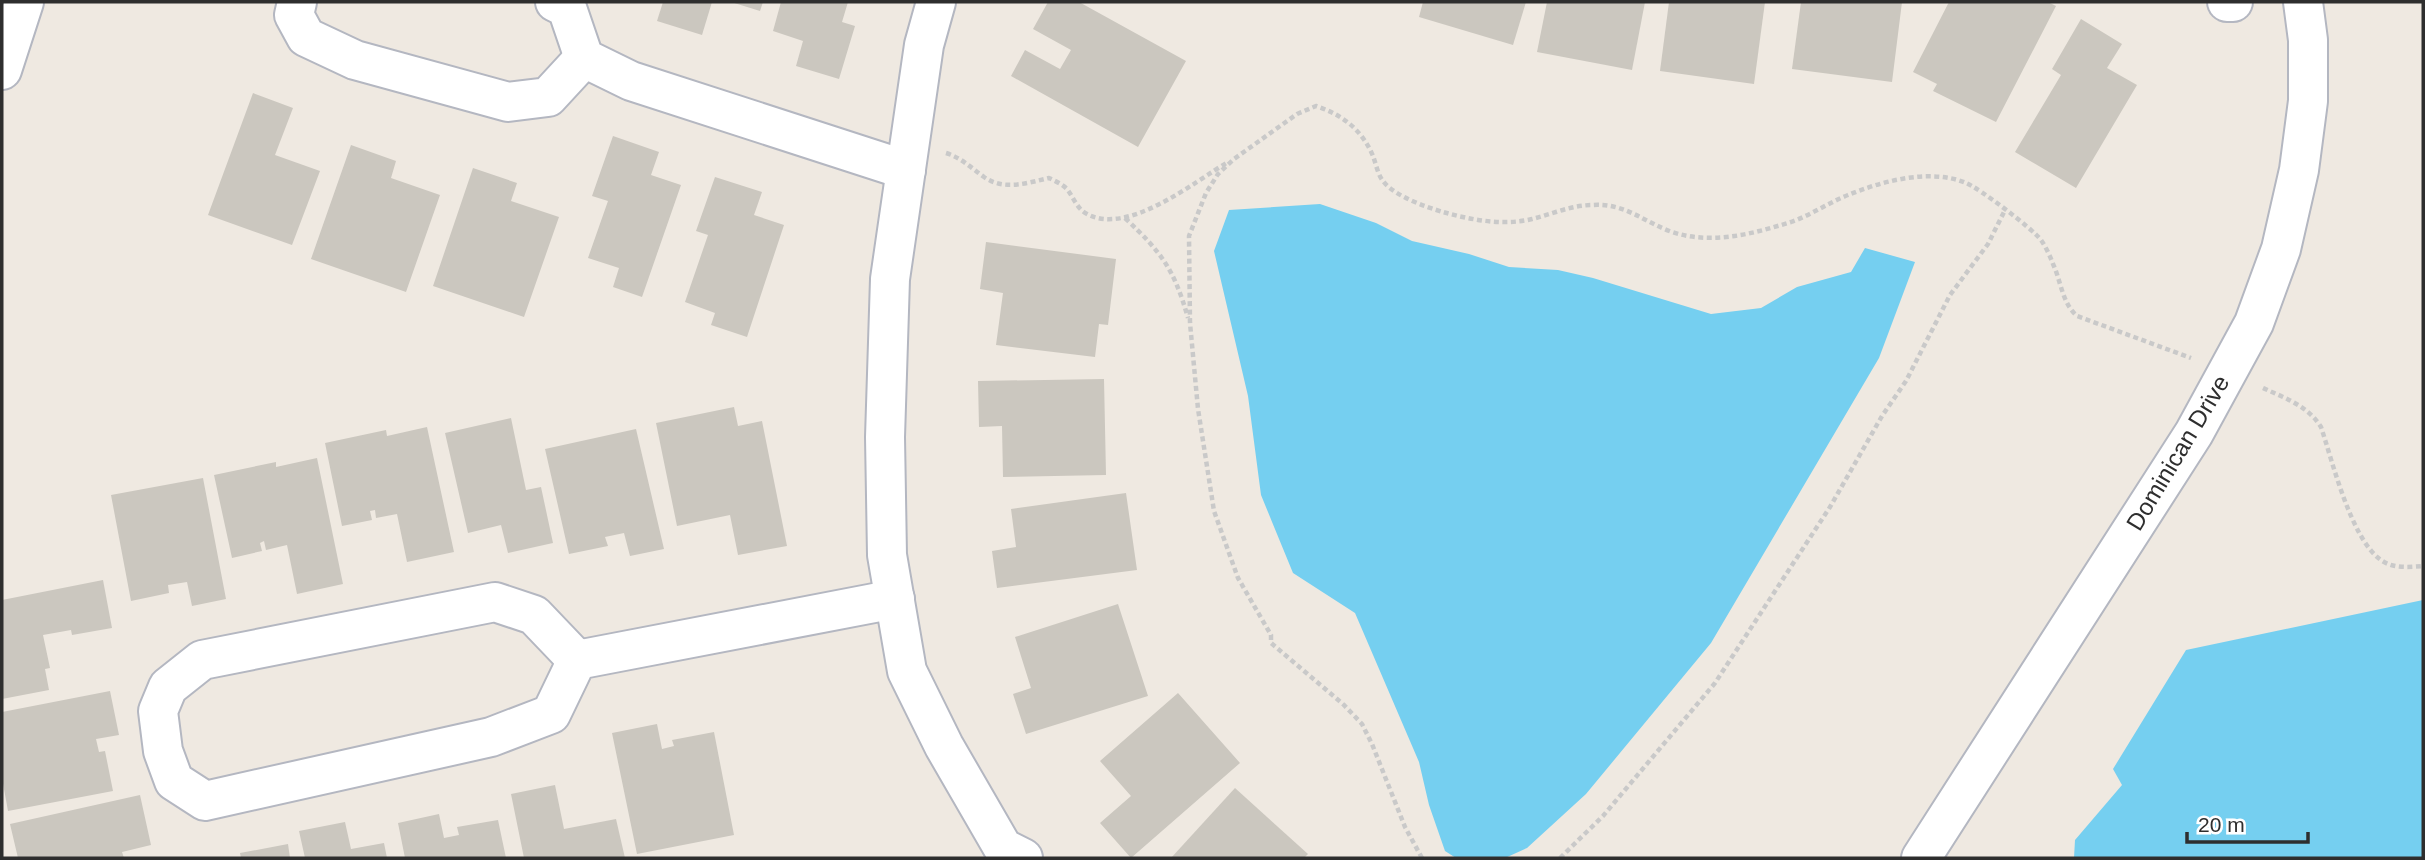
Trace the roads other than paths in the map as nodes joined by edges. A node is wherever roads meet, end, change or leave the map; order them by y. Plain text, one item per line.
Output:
1 (24, 2) edge
2 (298, 2) edge
3 (555, 2) edge
4 (936, 2) edge
5 (2227, 2) edge
6 (2233, 2) edge
7 (2303, 2) edge
8 (584, 58) junction
9 (2, 70) edge
10 (906, 170) junction
11 (895, 599) junction
12 (576, 660) junction
13 (1017, 856) edge
14 (1921, 858) edge

1 - 9 street
2 - 8 street
3 - 8 street
4 - 10 street
5 - 6 street
7 - 14 street, Dominican Drive
8 - 10 street
10 - 11 street
11 - 12 street
11 - 13 street
12 - 12 street

